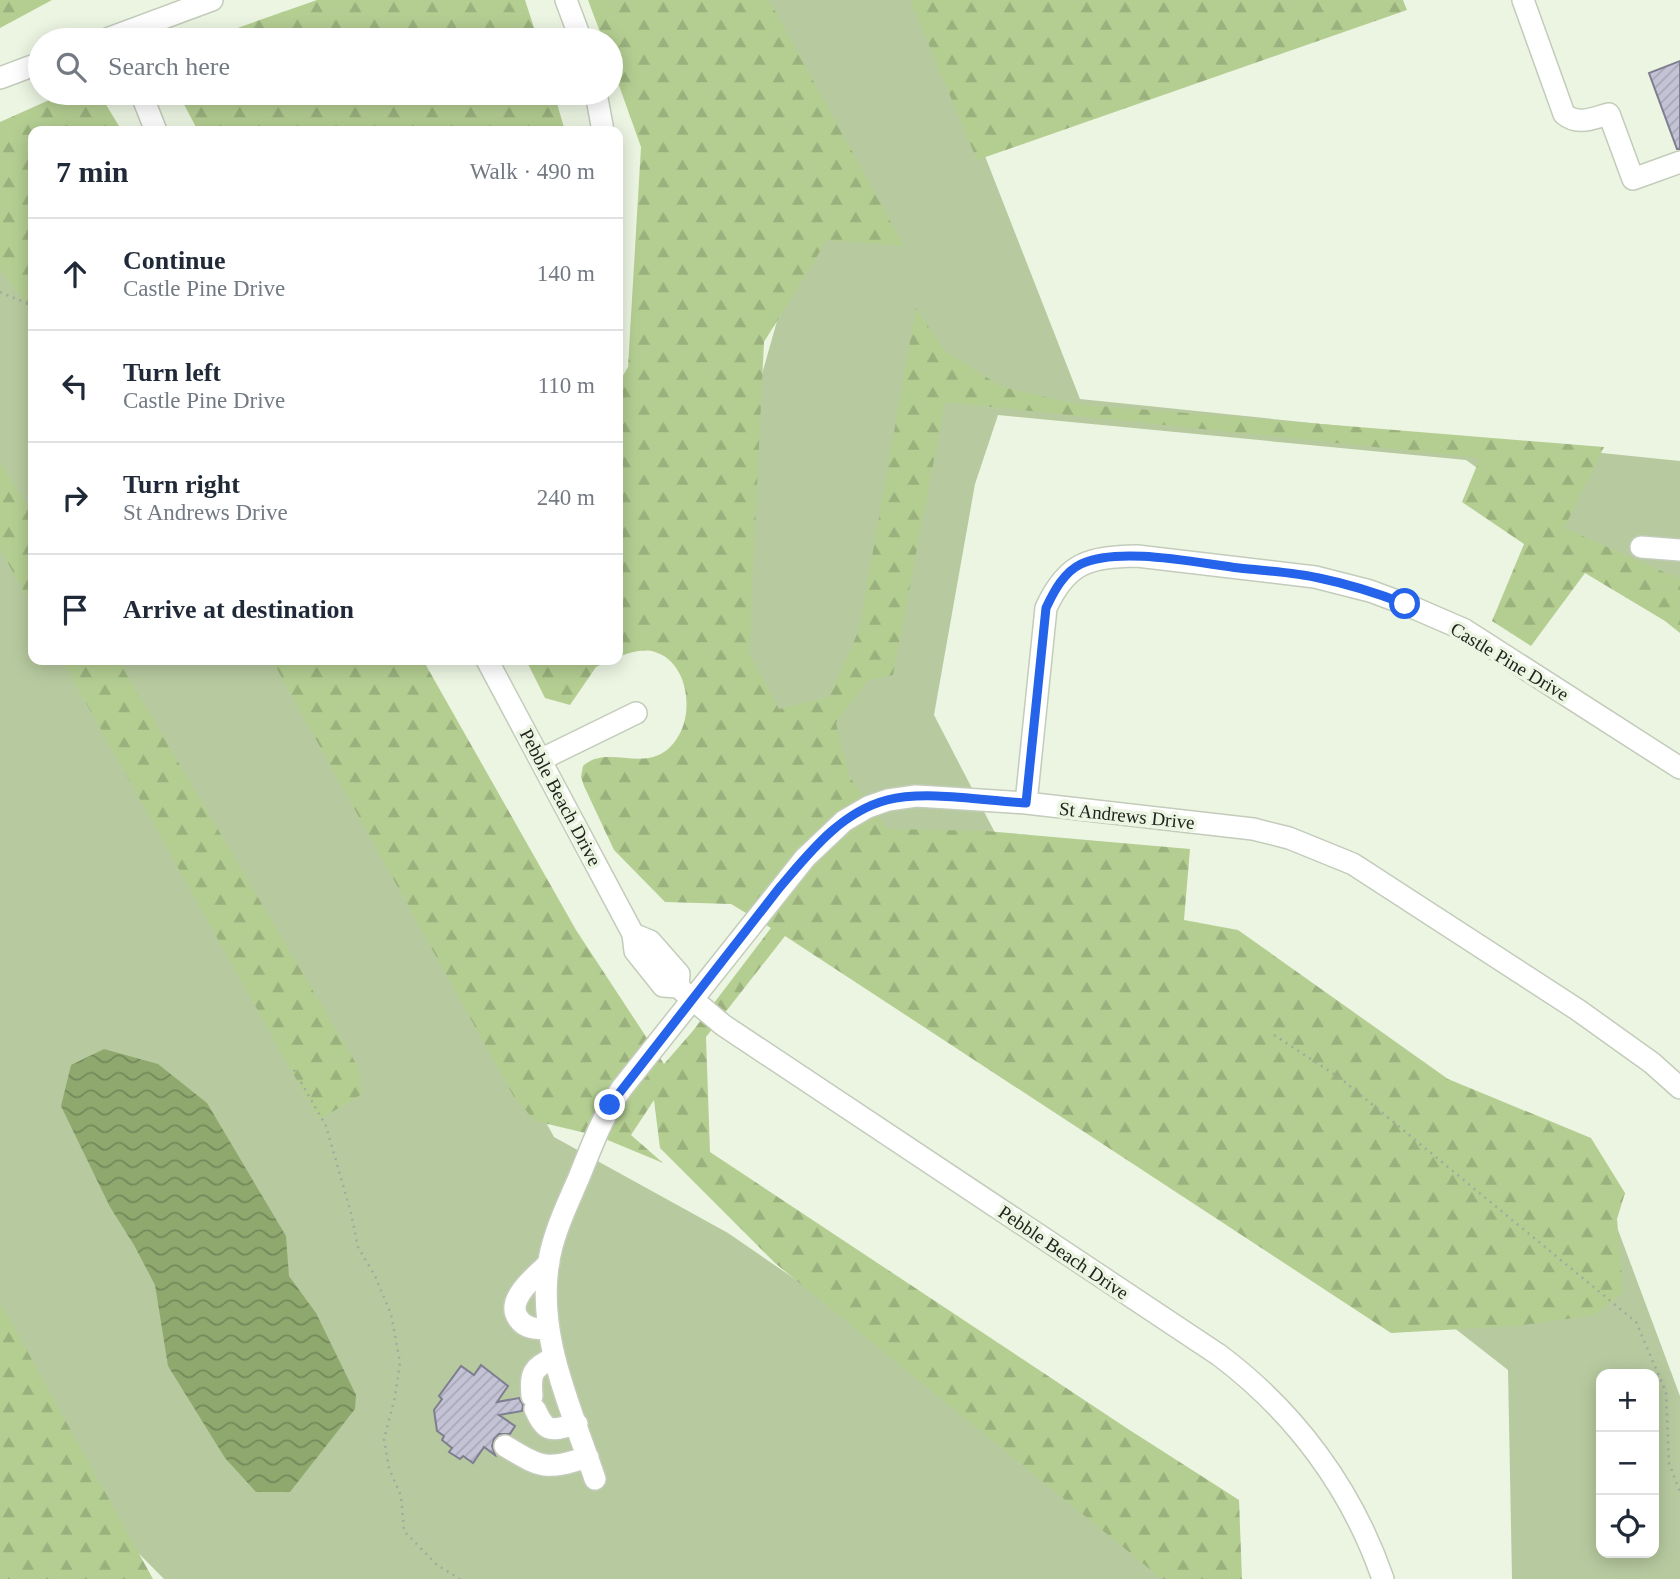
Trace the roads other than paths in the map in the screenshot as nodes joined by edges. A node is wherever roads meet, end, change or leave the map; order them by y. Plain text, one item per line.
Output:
1 (212, 0) edge
2 (566, 0) edge
3 (1524, 0) edge
4 (141, 28) edge
5 (576, 28) edge
6 (28, 68) edge
7 (0, 78) edge
8 (146, 105) edge
9 (598, 105) edge
10 (154, 126) edge
11 (602, 126) edge
12 (1680, 162) edge
13 (1641, 547) dead end
14 (1680, 550) edge
15 (490, 665) edge
16 (636, 713) dead end
17 (542, 760) junction
18 (1680, 768) edge
19 (1026, 803) junction
20 (685, 993) junction
21 (1680, 1088) edge
22 (549, 1262) junction
23 (549, 1329) junction
24 (554, 1357) junction
25 (577, 1424) junction
26 (505, 1446) dead end
27 (588, 1457) junction
28 (595, 1479) dead end
29 (1383, 1579) edge

1 - 4 street
2 - 5 street
3 - 12 street
6 - 7 street
8 - 10 street
9 - 11 street
13 - 14 street
15 - 17 street, Pebble Beach Drive
16 - 17 street
17 - 20 street, Pebble Beach Drive
18 - 19 street, Castle Pine Drive
19 - 20 street, St Andrews Drive
19 - 21 street, St Andrews Drive
20 - 22 street, St Andrews Drive
20 - 29 street, Pebble Beach Drive
22 - 23 street, St Andrews Drive
22 - 23 street
23 - 24 street, St Andrews Drive
24 - 25 street, St Andrews Drive
24 - 25 street
25 - 27 street, St Andrews Drive
26 - 27 street
27 - 28 street, St Andrews Drive

